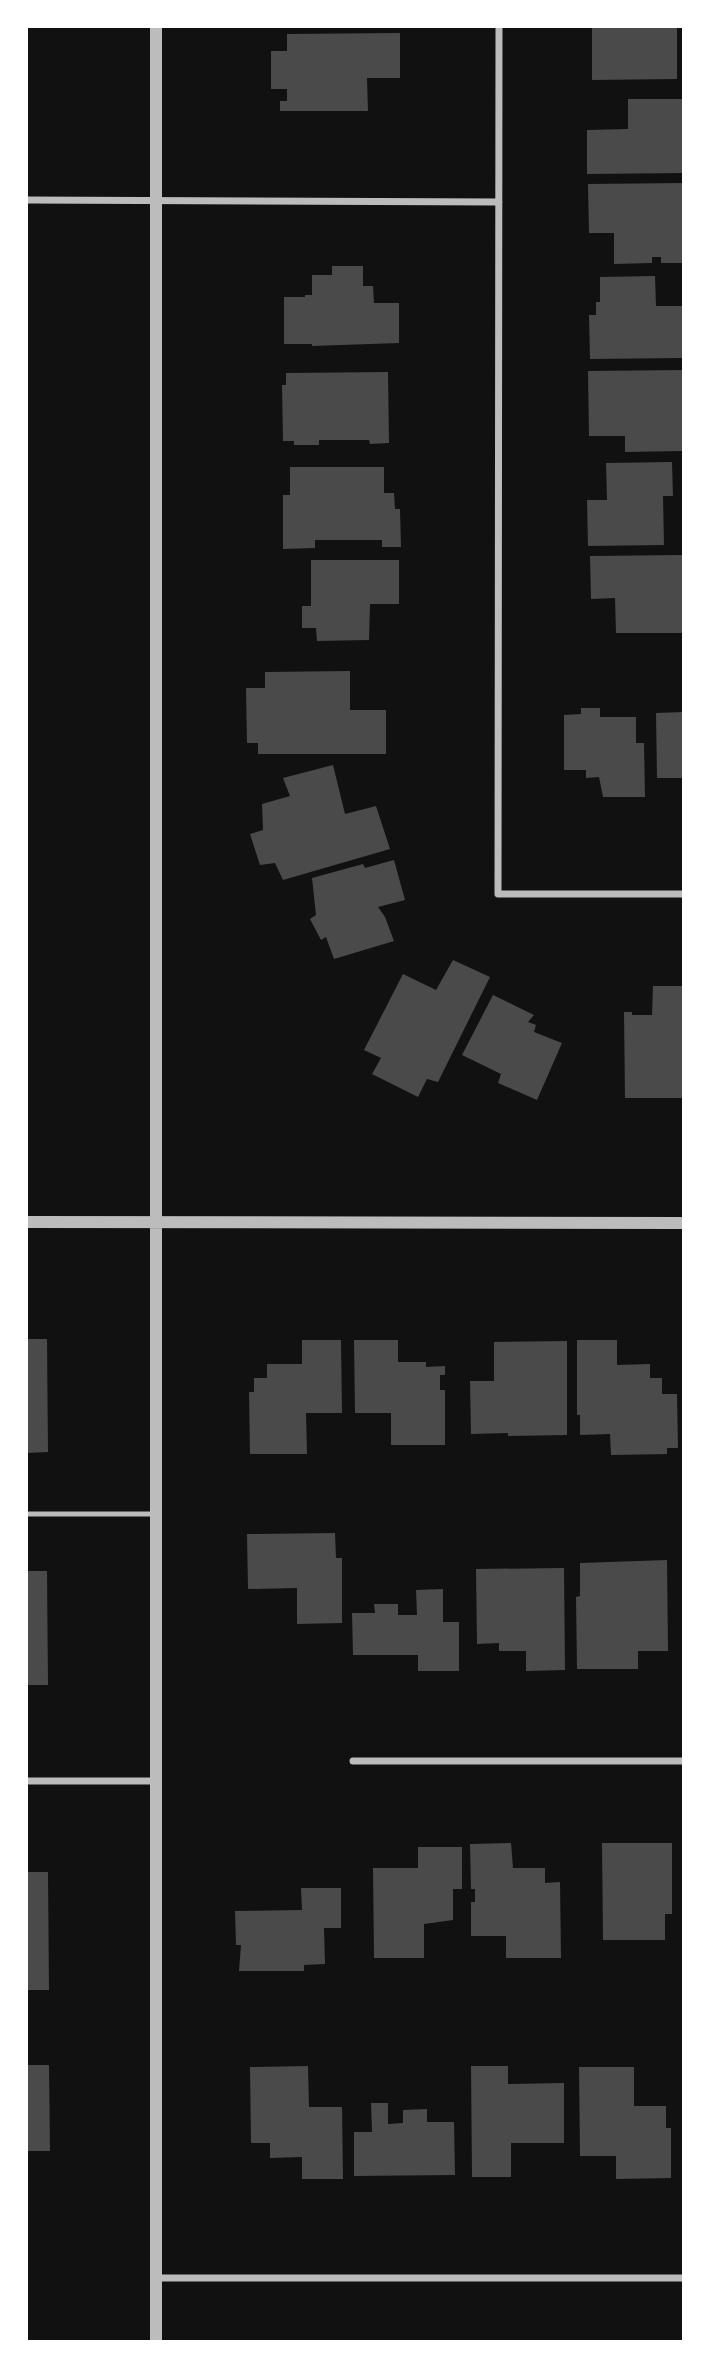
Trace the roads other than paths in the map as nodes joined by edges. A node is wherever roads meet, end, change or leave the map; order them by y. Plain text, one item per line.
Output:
1 (156, 26) edge
2 (499, 26) edge
3 (26, 200) edge
4 (157, 201) junction
5 (499, 202) junction
6 (684, 894) edge
7 (26, 1222) edge
8 (156, 1222) junction
9 (684, 1223) edge
10 (26, 1514) edge
11 (156, 1514) junction
12 (353, 1760) dead end
13 (684, 1761) edge
14 (26, 1781) edge
15 (156, 1781) junction
16 (156, 2278) junction
17 (684, 2278) edge
18 (156, 2342) edge

1 - 4 street
2 - 5 street
3 - 4 street
4 - 5 street
4 - 8 street
5 - 6 street
7 - 8 street
8 - 9 street
8 - 11 street
10 - 11 lane
11 - 15 street
12 - 13 street
14 - 15 street
15 - 16 street
16 - 17 street
16 - 18 street

